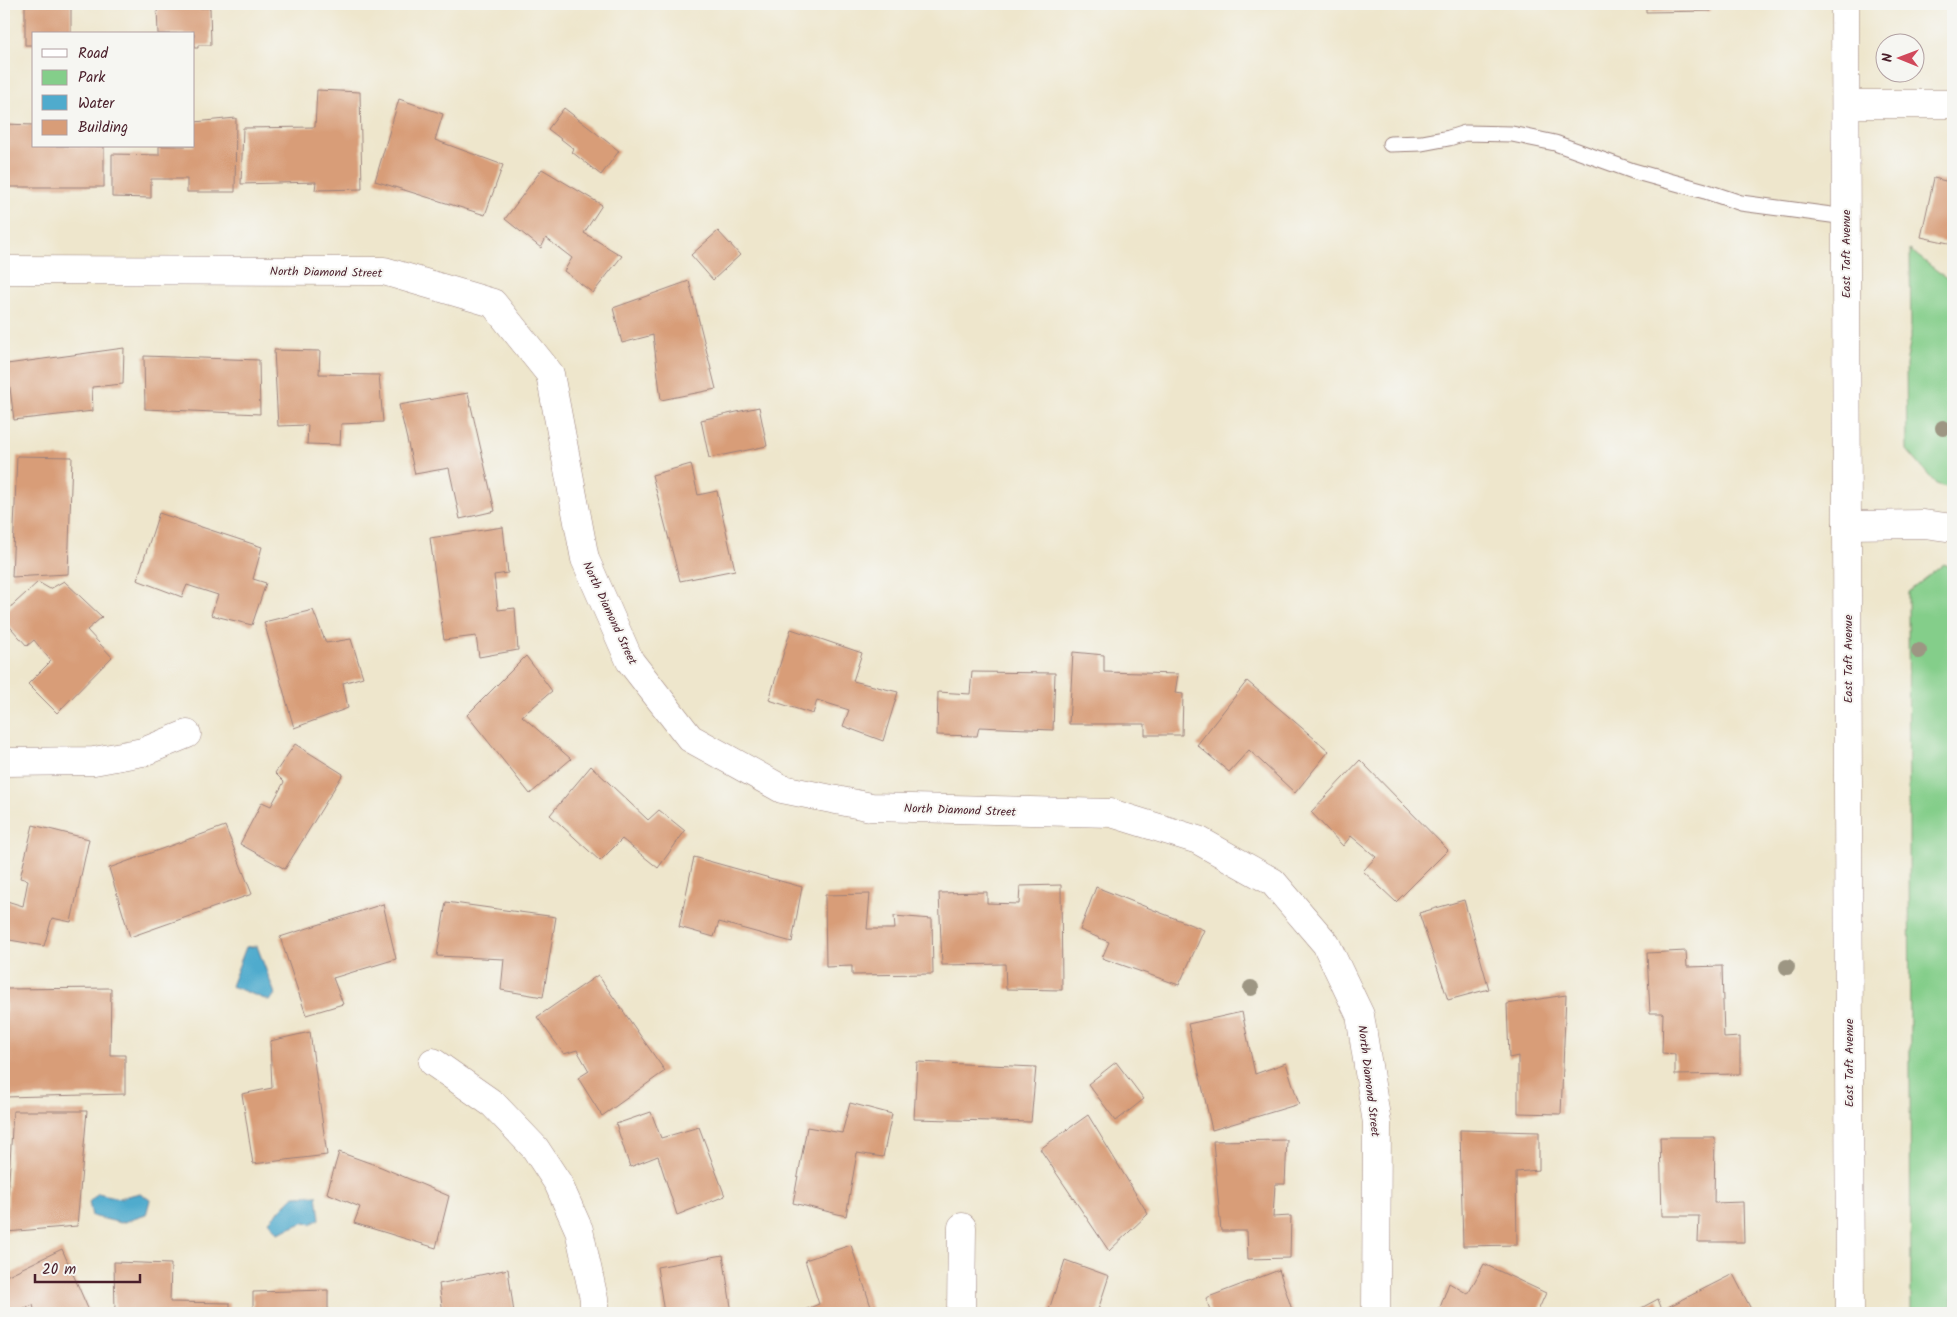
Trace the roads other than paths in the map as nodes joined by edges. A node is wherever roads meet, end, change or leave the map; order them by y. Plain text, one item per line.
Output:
1 (1846, 4) edge
2 (1846, 104) junction
3 (1953, 104) edge
4 (1390, 144) dead end
5 (1846, 217) junction
6 (4, 270) edge
7 (1847, 525) junction
8 (1953, 528) edge
9 (186, 734) dead end
10 (4, 762) edge
11 (433, 1062) dead end
12 (962, 1227) dead end
13 (594, 1313) edge
14 (962, 1313) edge
15 (1376, 1313) edge
16 (1850, 1313) edge

1 - 2 street, East Taft Avenue
2 - 3 street
2 - 5 street, East Taft Avenue
4 - 5 lane
5 - 7 street, East Taft Avenue
6 - 15 street, North Diamond Street
7 - 8 street
7 - 16 street, East Taft Avenue
9 - 10 street
11 - 13 street
12 - 14 street

